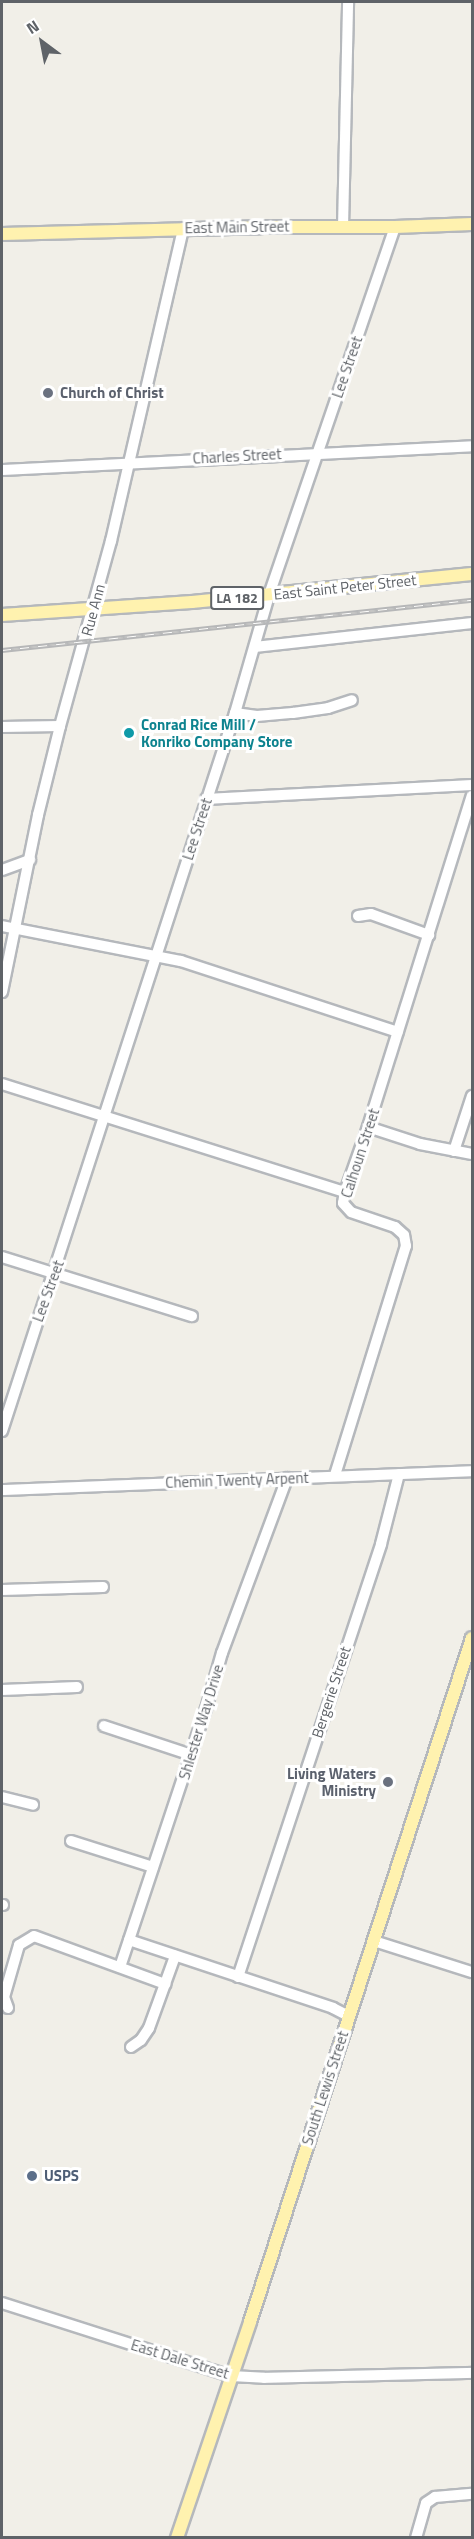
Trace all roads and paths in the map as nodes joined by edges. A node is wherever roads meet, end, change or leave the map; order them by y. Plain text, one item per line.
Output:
1 (348, 2) edge
2 (472, 224) edge
3 (343, 227) junction
4 (395, 227) junction
5 (183, 228) junction
6 (2, 234) edge
7 (472, 446) edge
8 (318, 452) junction
9 (129, 462) junction
10 (2, 470) edge
11 (472, 574) edge
12 (269, 595) junction
13 (94, 610) junction
14 (2, 615) edge
15 (472, 623) edge
16 (255, 647) junction
17 (352, 700) dead end
18 (235, 712) junction
19 (60, 726) junction
20 (2, 727) edge
21 (472, 785) edge
22 (472, 796) edge
23 (206, 799) junction
24 (30, 860) junction
25 (2, 870) edge
26 (358, 916) dead end
27 (2, 926) edge
28 (16, 931) junction
29 (429, 935) junction
30 (156, 955) junction
31 (2, 992) edge
32 (398, 1032) junction
33 (2, 1084) edge
34 (472, 1096) edge
35 (105, 1116) junction
36 (368, 1127) junction
37 (454, 1151) junction
38 (472, 1154) edge
39 (345, 1192) junction
40 (2, 1257) edge
41 (54, 1273) junction
42 (192, 1316) dead end
43 (2, 1431) edge
44 (472, 1471) edge
45 (399, 1474) junction
46 (335, 1475) junction
47 (287, 1478) junction
48 (2, 1490) edge
49 (103, 1587) dead end
50 (2, 1590) edge
51 (472, 1638) edge
52 (77, 1687) dead end
53 (2, 1690) edge
54 (104, 1726) dead end
55 (191, 1755) junction
56 (2, 1797) edge
57 (33, 1805) dead end
58 (71, 1841) dead end
59 (153, 1867) junction
60 (129, 1940) junction
61 (374, 1941) junction
62 (175, 1956) junction
63 (120, 1967) junction
64 (472, 1972) edge
65 (238, 1977) junction
66 (165, 1984) junction
67 (8, 2008) dead end
68 (349, 2016) junction
69 (131, 2047) dead end
70 (2, 2303) edge
71 (472, 2373) edge
72 (231, 2376) junction
73 (472, 2494) edge
74 (177, 2538) edge
75 (416, 2538) edge

1 - 3 street
2 - 4 main road, East Main Street
3 - 4 main road, East Main Street
3 - 5 main road, East Main Street
4 - 8 street, Lee Street
5 - 6 main road, East Main Street
5 - 9 street, Rue Ann
7 - 8 street, Charles Street
8 - 9 street, Charles Street
8 - 12 street, Lee Street
9 - 10 street, Charles Street
9 - 13 street, Rue Ann
11 - 12 main road, East Saint Peter Street / LA 182
12 - 13 main road, East Saint Peter Street / LA 182
12 - 16 street, Lee Street
13 - 14 main road, East Saint Peter Street / LA 182
13 - 19 street, Rue Ann
15 - 16 street
16 - 18 street, Lee Street
17 - 18 street
18 - 23 street, Lee Street
19 - 20 street
19 - 24 street, Rue Ann
21 - 23 street
22 - 29 street, Calhoun Street
23 - 30 street, Lee Street
24 - 25 street
24 - 28 street, Rue Ann
26 - 29 street
27 - 28 street
28 - 30 street
28 - 31 street, Rue Ann
29 - 32 street, Calhoun Street
30 - 32 street
30 - 35 street, Lee Street
32 - 36 street, Calhoun Street
33 - 35 street
34 - 37 street
35 - 39 street
35 - 41 street, Lee Street
36 - 37 street
36 - 39 street, Calhoun Street
37 - 38 street
39 - 46 street, Calhoun Street
40 - 41 street
41 - 42 street
41 - 43 street, Lee Street
44 - 45 street, Chemin Twenty Arpent
45 - 46 street, Chemin Twenty Arpent
45 - 65 street, Bergerie Street
46 - 47 street, Chemin Twenty Arpent
47 - 48 street, Chemin Twenty Arpent
47 - 55 street, Shlester Way Drive
49 - 50 street
51 - 61 main road, South Lewis Street
52 - 53 street
54 - 55 street
55 - 59 street, Shlester Way Drive
56 - 57 street
58 - 59 street
59 - 60 street, Shlester Way Drive
60 - 62 street
60 - 63 street, Shlester Way Drive
61 - 64 street
61 - 68 main road, South Lewis Street
62 - 65 street
62 - 66 street
63 - 66 street
63 - 67 street
65 - 68 street
66 - 69 street
68 - 72 main road, South Lewis Street
70 - 72 street, East Dale Street
71 - 72 street, East Dale Street
72 - 74 main road, South Lewis Street
73 - 75 street

